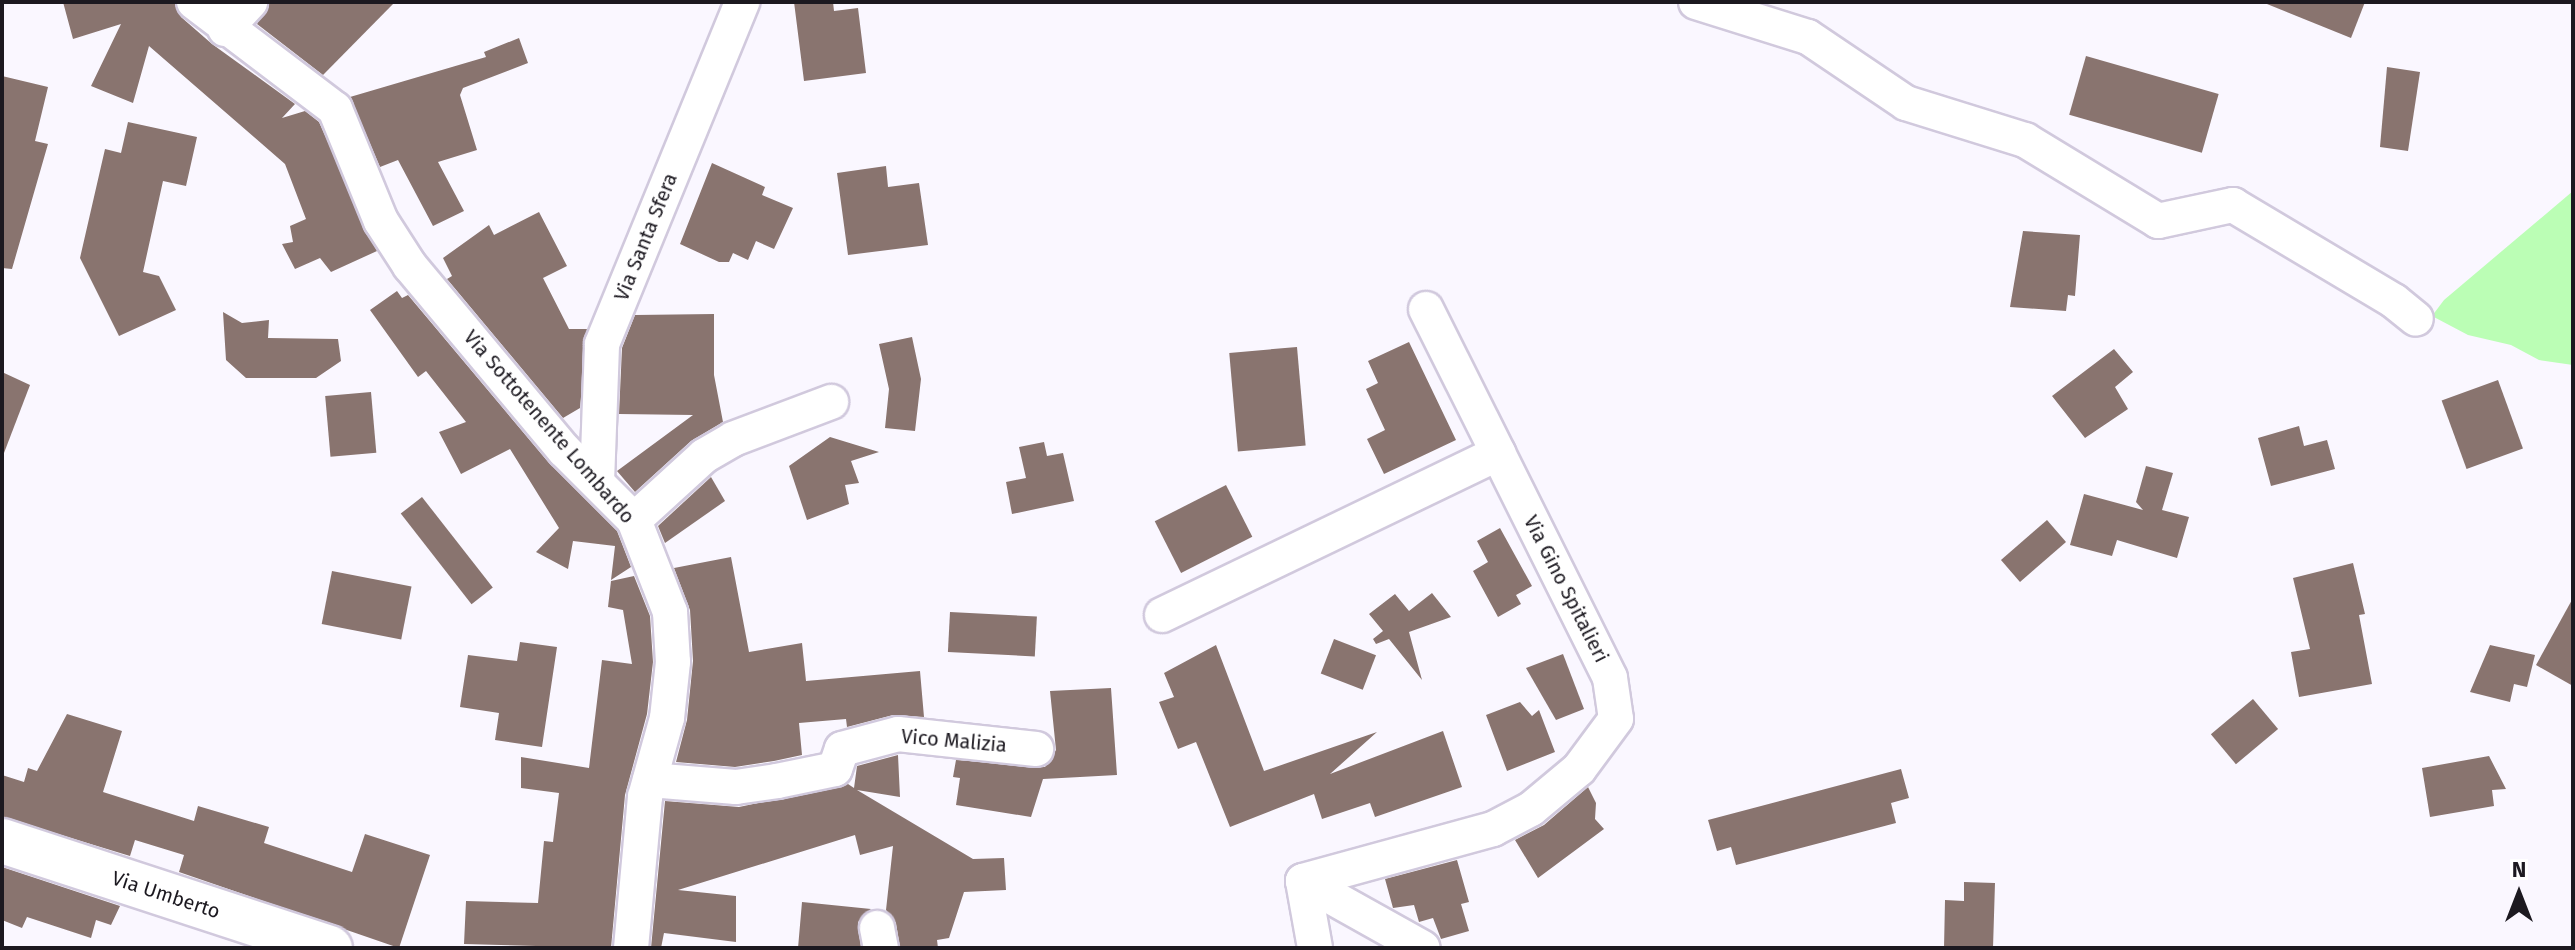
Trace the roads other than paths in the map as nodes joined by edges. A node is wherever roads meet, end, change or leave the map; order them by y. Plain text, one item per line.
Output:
1 (194, 2) edge
2 (250, 2) edge
3 (742, 2) edge
4 (1696, 2) edge
5 (225, 29) junction
6 (1426, 309) dead end
7 (2416, 319) dead end
8 (831, 402) dead end
9 (1498, 453) junction
10 (597, 482) junction
11 (634, 520) junction
12 (1162, 615) dead end
13 (1036, 749) dead end
14 (650, 780) junction
15 (2, 841) edge
16 (1303, 881) junction
17 (330, 948) edge
18 (631, 948) edge
19 (1315, 948) edge
20 (1423, 948) edge

1 - 5 street, Via Sottotenente Lombardo
2 - 5 street
3 - 10 street, Via Santa Sfera
4 - 7 street
5 - 10 street, Via Sottotenente Lombardo
6 - 9 street, Via Gino Spitalieri
8 - 11 street
9 - 12 street
9 - 16 street, Via Gino Spitalieri
10 - 11 street, Via Sottotenente Lombardo
11 - 14 street, Via Sottotenente Lombardo
13 - 14 street, Vico Malizia
14 - 18 street, Via Sottotenente Lombardo
15 - 17 main road, Via Umberto
16 - 19 street
16 - 20 street

